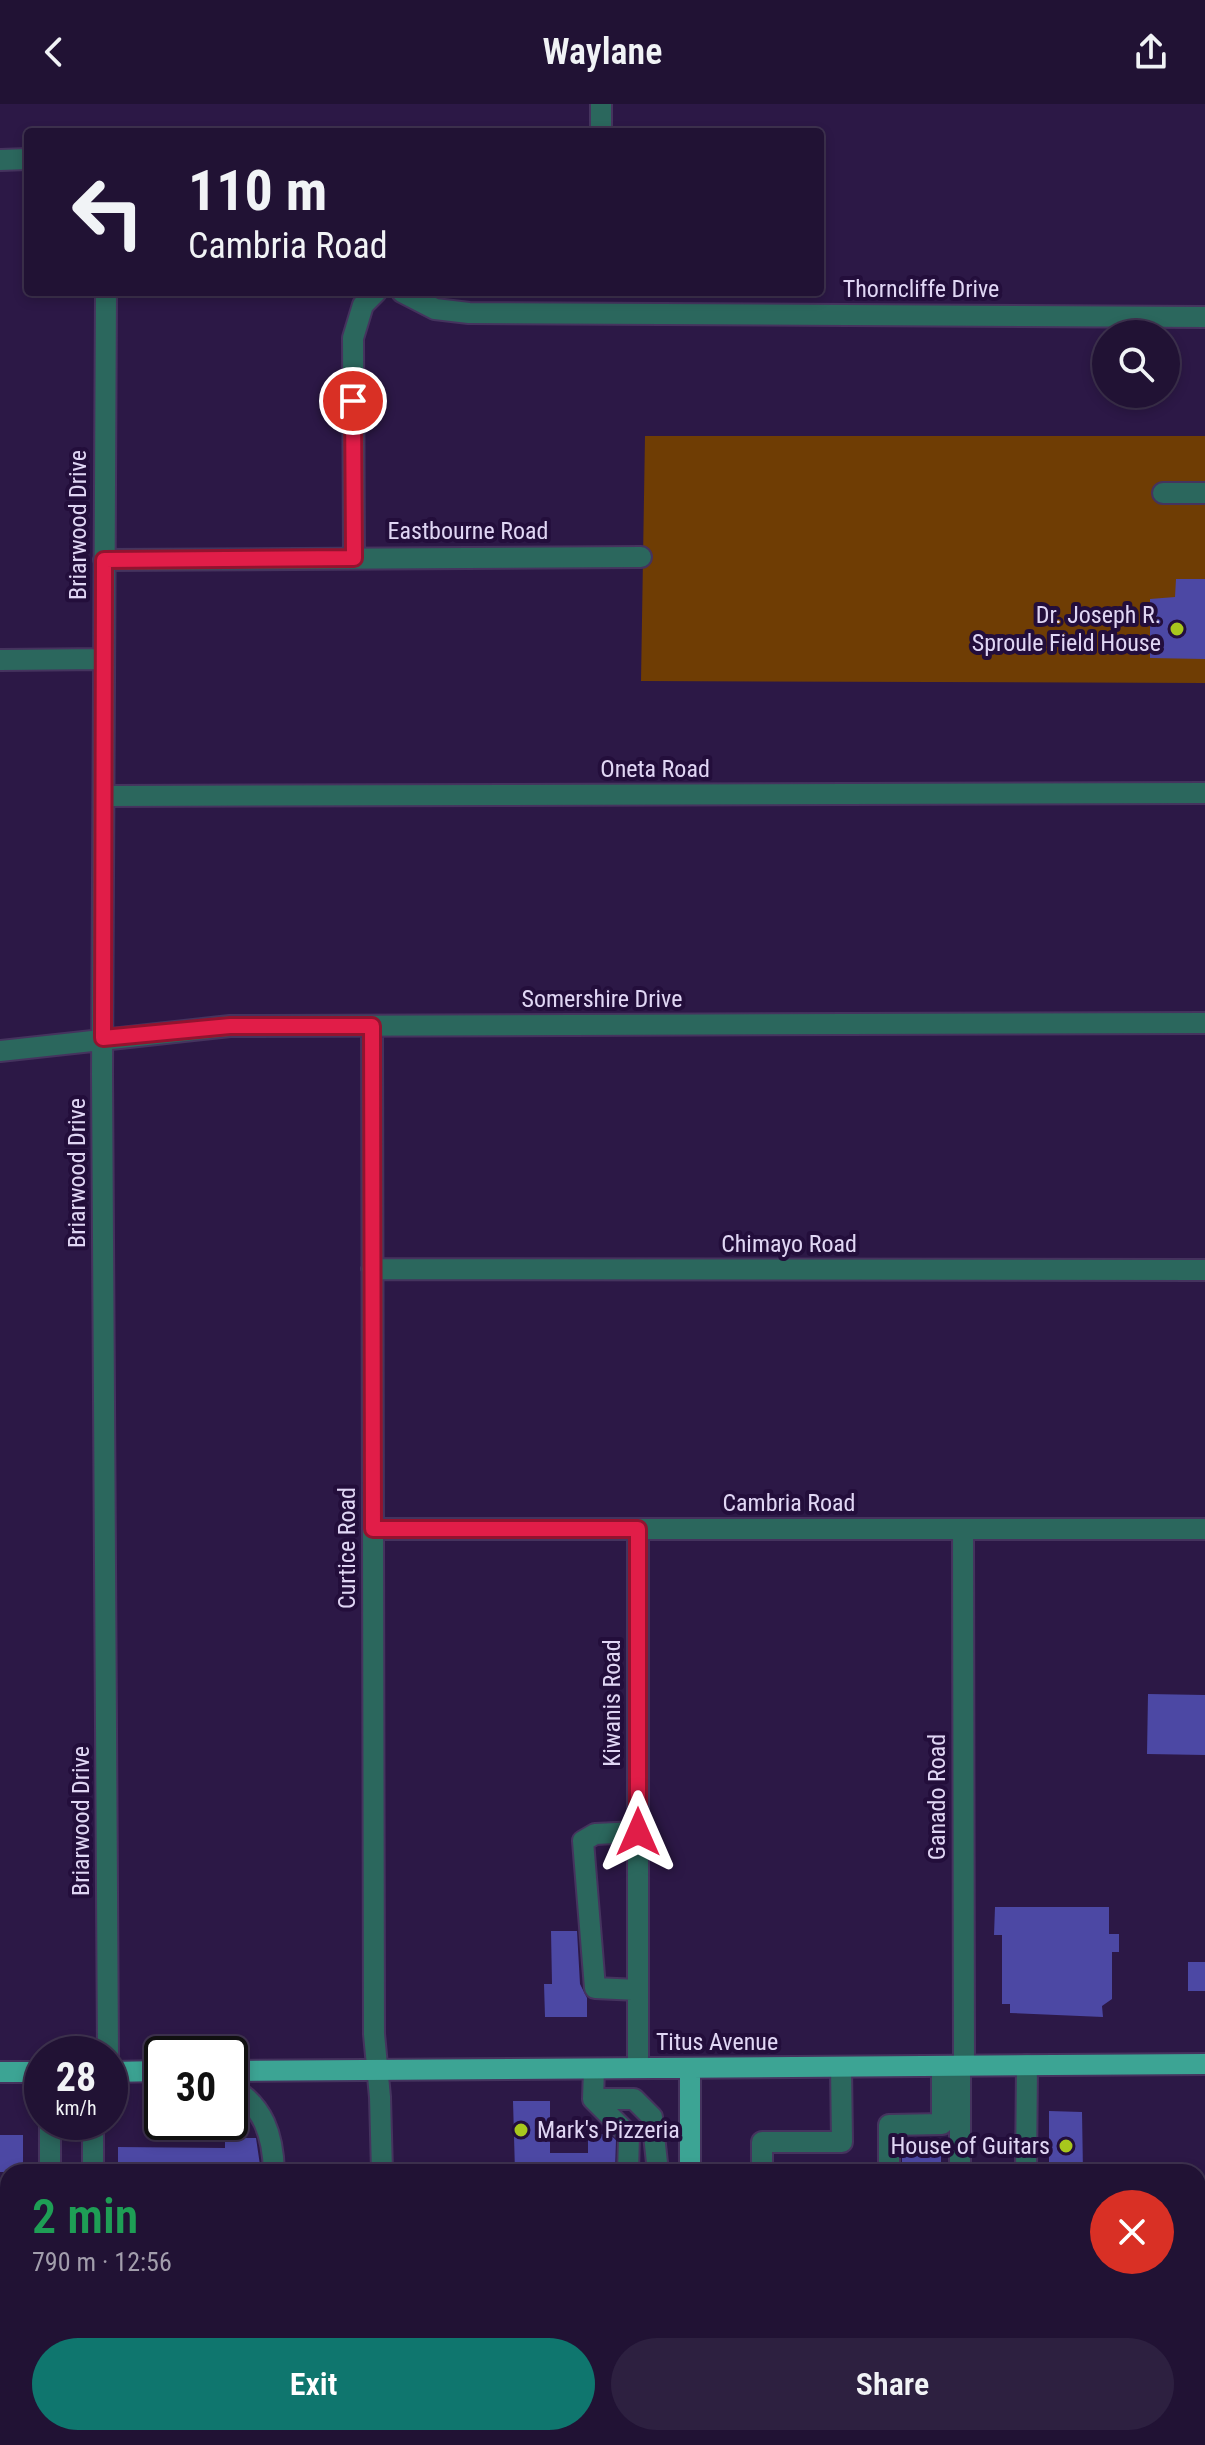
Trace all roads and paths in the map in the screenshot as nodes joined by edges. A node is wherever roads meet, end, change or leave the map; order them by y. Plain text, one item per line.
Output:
1 (601, 104) edge
2 (601, 128) edge
3 (24, 159) edge
4 (0, 160) edge
5 (106, 296) edge
6 (372, 296) edge
7 (410, 296) edge
8 (599, 296) edge
9 (599, 313) junction
10 (1205, 317) edge
11 (1163, 493) dead end
12 (1205, 493) edge
13 (641, 557) dead end
14 (354, 558) junction
15 (104, 560) junction
16 (103, 659) junction
17 (0, 660) edge
18 (1205, 793) edge
19 (105, 796) junction
20 (1205, 1023) edge
21 (372, 1026) junction
22 (103, 1038) junction
23 (0, 1051) edge
24 (372, 1269) junction
25 (1205, 1270) edge
26 (373, 1529) junction
27 (638, 1529) junction
28 (963, 1529) junction
29 (1205, 1529) edge
30 (638, 1832) junction
31 (638, 1990) junction
32 (108, 2036) edge
33 (1205, 2064) edge
34 (1027, 2065) junction
35 (955, 2066) junction
36 (841, 2067) junction
37 (638, 2068) junction
38 (690, 2068) junction
39 (594, 2069) junction
40 (378, 2070) junction
41 (248, 2071) edge
42 (0, 2072) edge
43 (24, 2072) edge
44 (248, 2099) edge
45 (593, 2099) junction
46 (629, 2135) junction
47 (657, 2135) junction
48 (50, 2140) edge
49 (93, 2140) edge
50 (960, 2163) dead end
51 (50, 2164) edge
52 (93, 2164) edge
53 (274, 2164) edge
54 (382, 2164) edge
55 (628, 2164) edge
56 (658, 2164) edge
57 (690, 2164) edge
58 (762, 2164) edge
59 (889, 2164) edge
60 (1026, 2164) edge

1 - 2 street
3 - 4 street
5 - 15 street, Briarwood Drive
6 - 14 street
7 - 9 street, Thorncliffe Drive
8 - 9 street
9 - 10 street, Thorncliffe Drive
11 - 12 street
13 - 14 street, Eastbourne Road
14 - 15 street, Eastbourne Road
15 - 16 street, Briarwood Drive
16 - 17 street
16 - 19 street, Briarwood Drive
18 - 19 street, Oneta Road
19 - 22 street, Briarwood Drive
20 - 21 street, Somershire Drive
21 - 22 street, Somershire Drive
21 - 24 street, Curtice Road
22 - 23 street, Somershire Drive
22 - 32 street, Briarwood Drive
24 - 25 street, Chimayo Road
24 - 26 street, Curtice Road
26 - 27 street, Cambria Road
26 - 40 street, Curtice Road
27 - 28 street, Cambria Road
27 - 30 street, Kiwanis Road
28 - 29 street, Cambria Road
28 - 35 street, Ganado Road
30 - 31 street, Kiwanis Road
30 - 31 street
31 - 37 street, Kiwanis Road
33 - 34 main road, Titus Avenue
34 - 35 main road, Titus Avenue
34 - 60 street
35 - 36 main road, Titus Avenue
35 - 50 street
35 - 59 street
36 - 38 main road, Titus Avenue
36 - 58 street
37 - 38 main road, Titus Avenue
37 - 39 main road, Titus Avenue
38 - 57 main road
39 - 40 main road, Titus Avenue
39 - 45 street
40 - 41 main road, Titus Avenue
40 - 54 street, Curtice Road
42 - 43 main road
44 - 53 street
45 - 46 street
45 - 47 street
46 - 47 street
46 - 55 street
47 - 56 street
48 - 51 street
49 - 52 street

